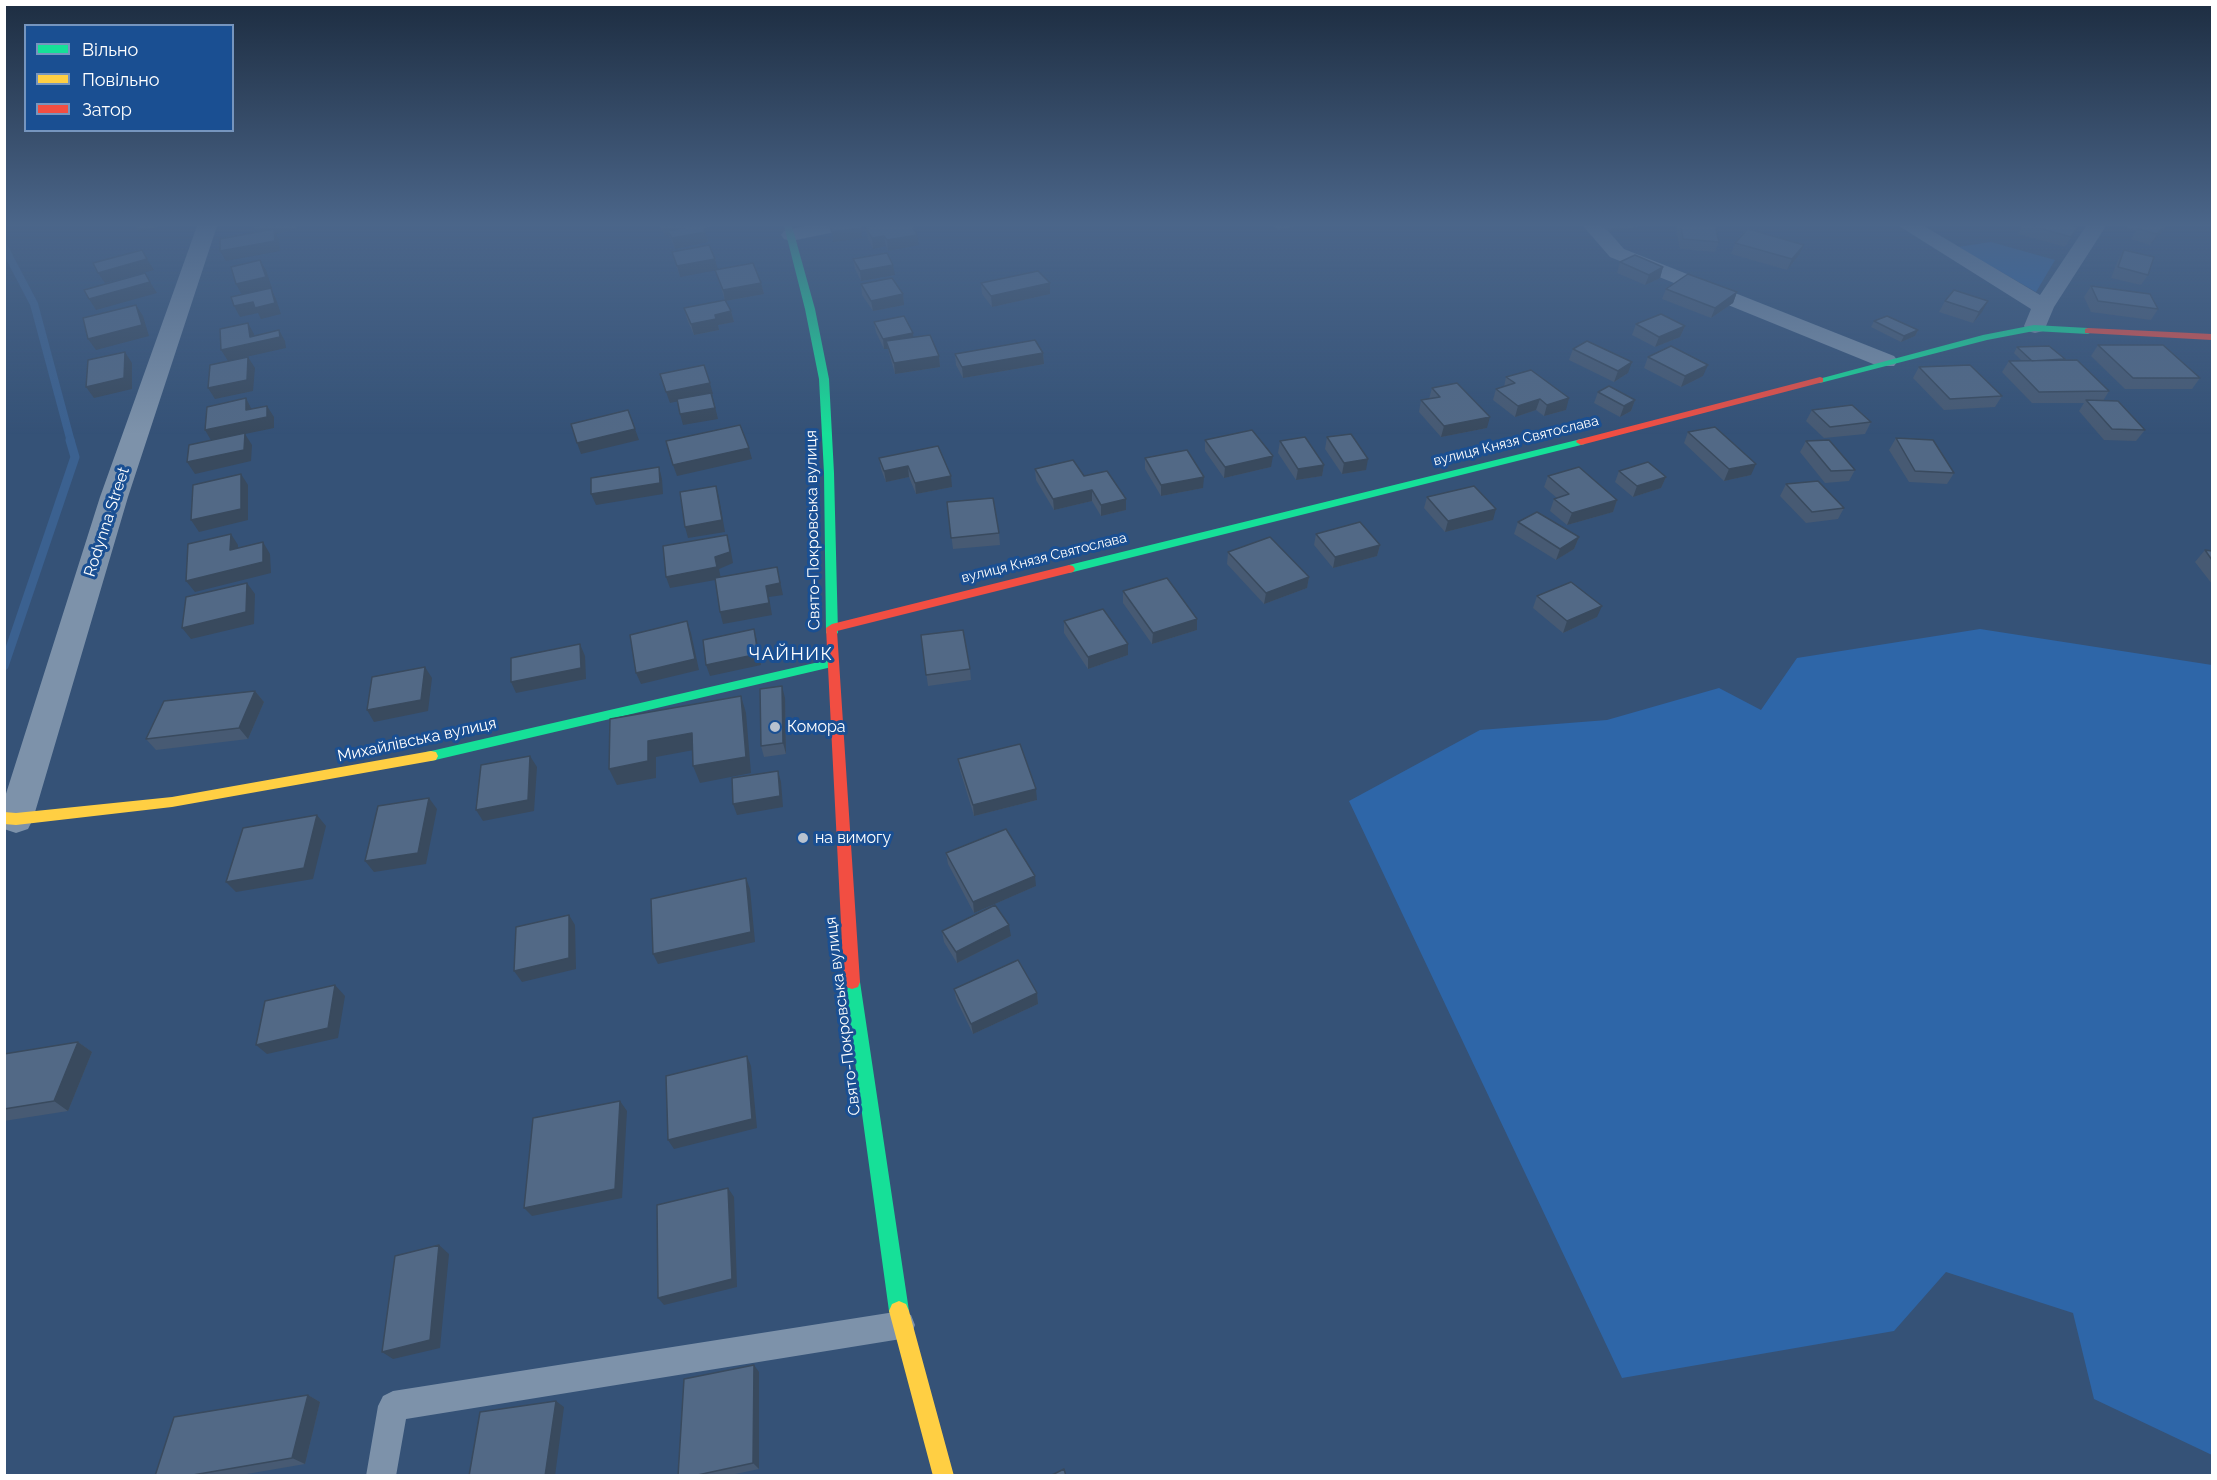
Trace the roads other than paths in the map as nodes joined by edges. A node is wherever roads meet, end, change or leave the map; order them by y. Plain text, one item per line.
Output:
1 (183, 295) edge
2 (805, 295) edge
3 (1721, 295) edge
4 (2026, 295) edge
5 (2051, 295) edge
6 (2043, 308) junction
7 (2034, 328) junction
8 (2212, 337) edge
9 (1886, 362) junction
10 (832, 628) junction
11 (832, 663) junction
12 (10, 819) edge
13 (901, 1325) junction
14 (381, 1476) edge
15 (944, 1476) edge

1 - 12 street, Rodynna Street
2 - 10 street, Свято-Покровська вулиця
3 - 9 street
4 - 6 street
5 - 6 street
6 - 7 street
7 - 8 street, вулиця Князя Святослава
7 - 9 street, вулиця Князя Святослава
9 - 10 street, вулиця Князя Святослава
10 - 11 street, Свято-Покровська вулиця
11 - 12 street, Михайлівська вулиця
11 - 13 street, Свято-Покровська вулиця
13 - 14 lane
13 - 15 street, Свято-Покровська вулиця

